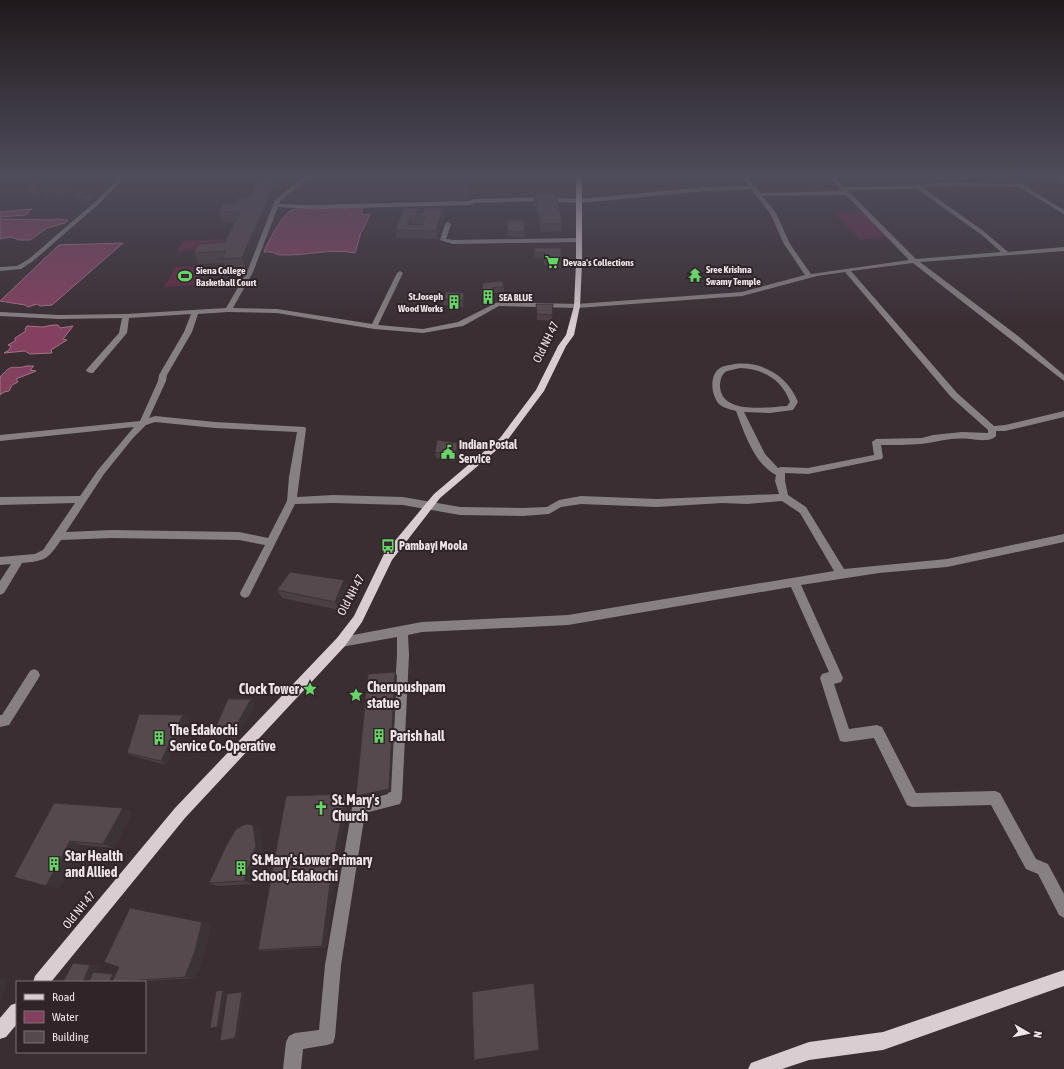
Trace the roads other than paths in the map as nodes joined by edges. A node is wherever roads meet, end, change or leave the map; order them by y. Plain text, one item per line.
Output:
1 (70, 226) edge
2 (268, 226) edge
3 (447, 226) edge
4 (579, 226) edge
5 (779, 226) edge
6 (879, 226) edge
7 (973, 226) edge
8 (579, 240) junction
9 (1064, 249) edge
10 (1007, 254) junction
11 (914, 261) junction
12 (0, 269) edge
13 (846, 271) junction
14 (400, 273) dead end
15 (810, 277) junction
16 (577, 306) junction
17 (228, 310) junction
18 (194, 312) junction
19 (0, 314) edge
20 (126, 316) junction
21 (374, 327) junction
22 (90, 371) dead end
23 (1064, 379) edge
24 (739, 409) junction
25 (1064, 414) edge
26 (143, 423) junction
27 (992, 429) junction
28 (0, 438) edge
29 (781, 474) junction
30 (784, 497) junction
31 (83, 499) junction
32 (292, 501) junction
33 (0, 502) edge
34 (430, 506) junction
35 (59, 536) junction
36 (1064, 538) edge
37 (271, 542) junction
38 (19, 560) junction
39 (0, 561) edge
40 (841, 574) junction
41 (794, 582) junction
42 (0, 590) edge
43 (245, 594) dead end
44 (402, 630) junction
45 (341, 642) junction
46 (34, 676) dead end
47 (0, 721) edge
48 (1064, 910) edge
49 (1064, 978) edge
50 (42, 981) edge
51 (16, 1012) edge
52 (0, 1031) edge
53 (292, 1069) edge
54 (757, 1069) edge

1 - 12 street
2 - 17 street
3 - 8 street
4 - 8 main road, Old NH 47
5 - 15 street
6 - 11 street
7 - 10 street
8 - 16 main road, Old NH 47
9 - 10 street
10 - 11 street
11 - 13 street
11 - 23 street
13 - 15 street
13 - 27 street
14 - 21 street
15 - 16 street
16 - 21 street
16 - 34 main road, Old NH 47
17 - 18 street
17 - 21 street
18 - 20 street
18 - 26 street
19 - 20 street
20 - 22 street
24 - 24 street
24 - 29 street
25 - 27 street
26 - 28 street
26 - 31 street
26 - 32 street
27 - 29 street
29 - 30 street
30 - 34 street
30 - 40 street
31 - 33 street
31 - 35 street
32 - 34 street
32 - 37 street
34 - 45 main road, Old NH 47
35 - 37 street
35 - 38 street
36 - 40 street
37 - 43 street
38 - 39 street
38 - 42 street
40 - 41 street
41 - 44 street
41 - 48 street
44 - 45 street
44 - 53 street
45 - 50 main road, Old NH 47
46 - 47 street
49 - 54 main road
51 - 52 main road

